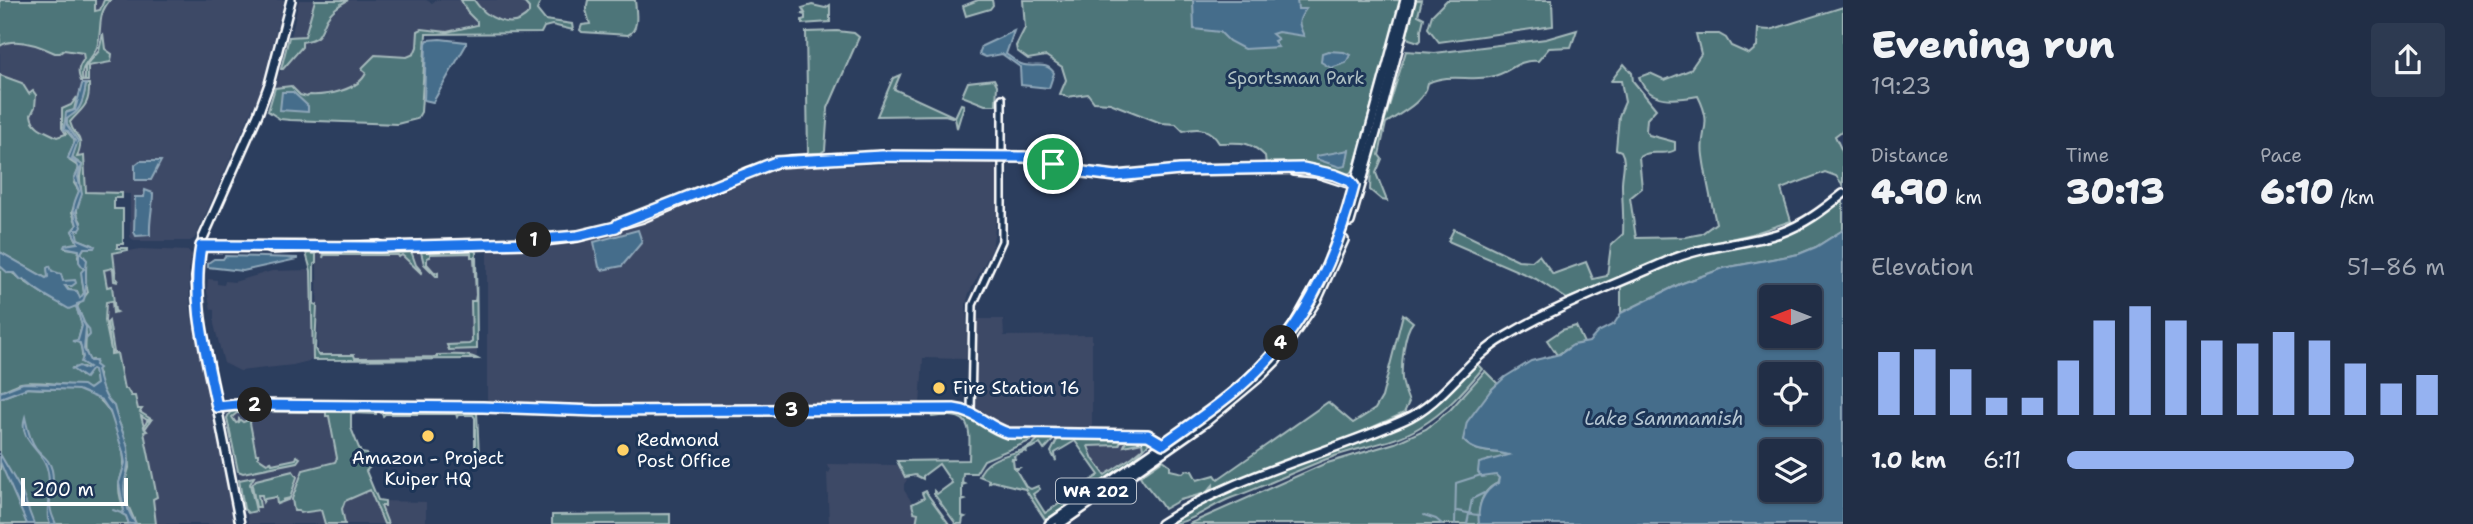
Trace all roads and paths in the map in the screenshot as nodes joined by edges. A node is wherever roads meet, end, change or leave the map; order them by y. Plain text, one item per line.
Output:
1 (291, 0) edge
2 (1405, 0) edge
3 (1411, 0) edge
4 (1002, 98) dead end
5 (1003, 156) junction
6 (1357, 188) junction
7 (1843, 194) edge
8 (201, 246) junction
9 (217, 407) junction
10 (971, 412) junction
11 (1165, 446) junction
12 (240, 524) edge
13 (1049, 524) edge
14 (1060, 524) edge
15 (1161, 524) edge

1 - 8 main road
2 - 6 main road, WA 202
3 - 6 main road, WA 202
4 - 5 street
5 - 6 street
5 - 8 street
5 - 10 street
6 - 11 main road, WA 202
7 - 15 main road
8 - 9 main road
9 - 10 street
9 - 12 main road
10 - 11 street
11 - 13 main road, WA 202
11 - 14 main road, WA 202

